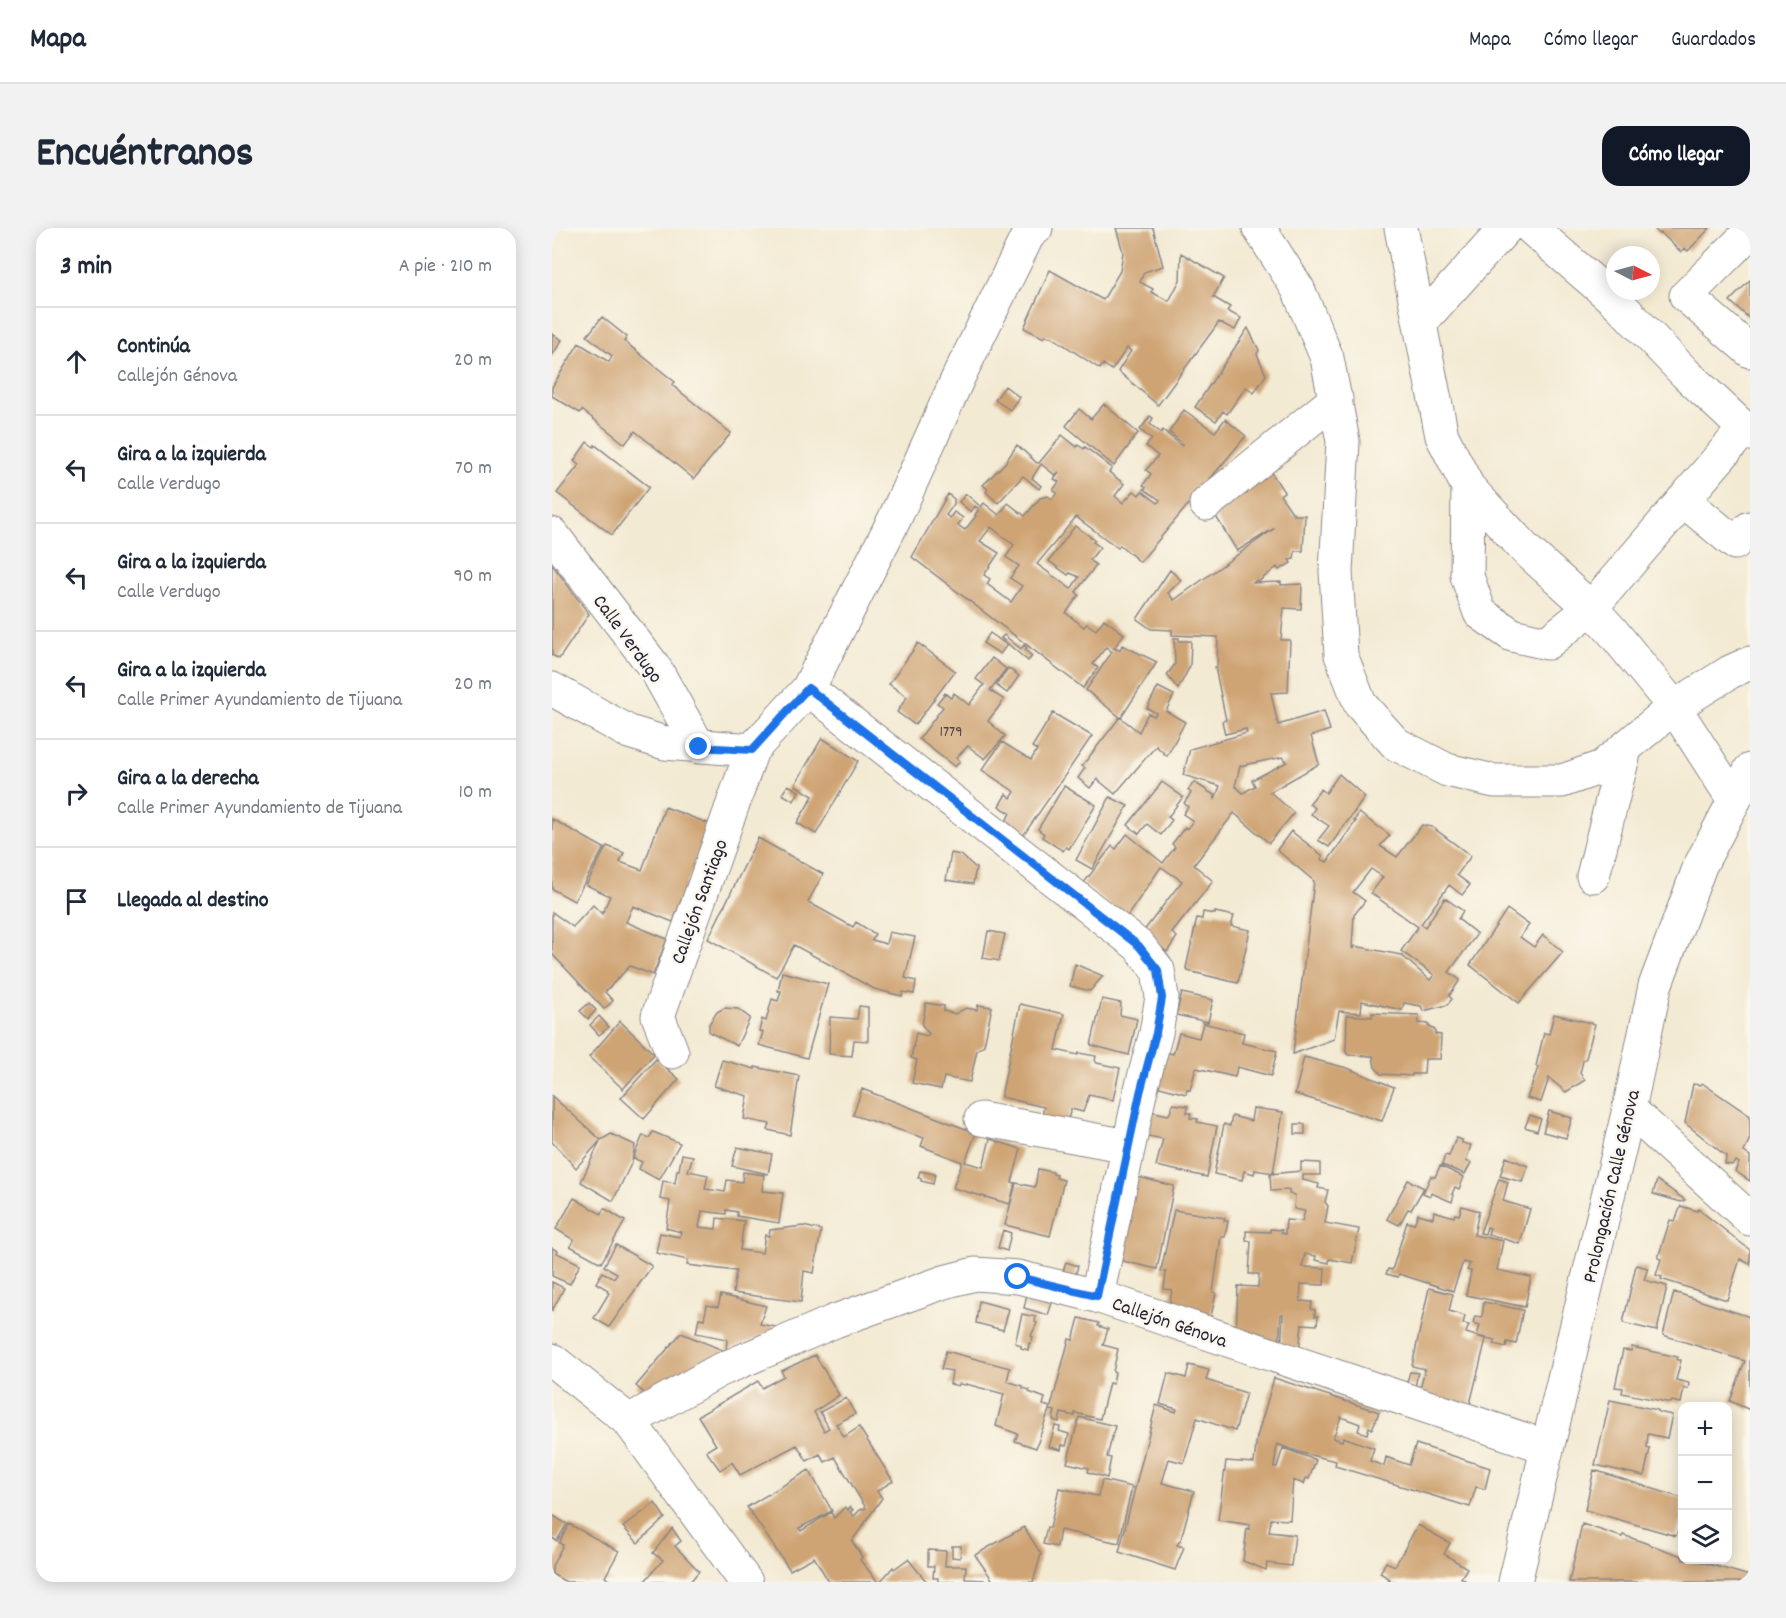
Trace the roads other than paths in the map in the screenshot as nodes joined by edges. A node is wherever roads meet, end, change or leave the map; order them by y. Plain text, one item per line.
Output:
1 (1035, 228) edge
2 (1259, 228) edge
3 (1401, 228) edge
4 (1506, 228) edge
5 (1531, 228) edge
6 (1750, 232) edge
7 (1420, 323) junction
8 (1750, 351) edge
9 (1336, 399) junction
10 (1747, 432) edge
11 (1468, 487) junction
12 (1683, 500) junction
13 (1206, 504) dead end
14 (1750, 528) edge
15 (552, 534) edge
16 (1591, 608) junction
17 (1750, 663) edge
18 (808, 688) junction
19 (552, 689) edge
20 (1674, 707) junction
21 (699, 747) junction
22 (1625, 749) junction
23 (752, 750) junction
24 (1750, 770) edge
25 (1734, 800) junction
26 (1593, 876) dead end
27 (672, 1052) dead end
28 (1629, 1109) junction
29 (981, 1119) dead end
30 (1128, 1146) junction
31 (1750, 1218) edge
32 (1097, 1296) junction
33 (552, 1360) edge
34 (629, 1421) junction
35 (1547, 1447) junction
36 (746, 1582) edge
37 (1515, 1582) edge

1 - 18 street
2 - 9 street
3 - 7 street
4 - 7 street
5 - 10 street
6 - 8 street
7 - 11 street
9 - 13 street
9 - 22 street
10 - 12 street
11 - 16 street
11 - 16 street
12 - 14 street
12 - 16 street
15 - 21 street, Calle Verdugo
16 - 20 street
17 - 20 street
18 - 23 street
18 - 30 street
19 - 21 street
20 - 22 street
20 - 25 street
21 - 23 street
22 - 26 street
23 - 27 street, Callejón Santiago
24 - 25 street, Prolongación Calle Génova
25 - 28 street, Prolongación Calle Génova
28 - 31 street
28 - 35 street, Prolongación Calle Génova
29 - 30 street
30 - 32 street
32 - 34 street, Callejón Génova
32 - 35 street, Callejón Génova
33 - 34 street
34 - 36 street
35 - 37 street, Prolongación Calle Génova

